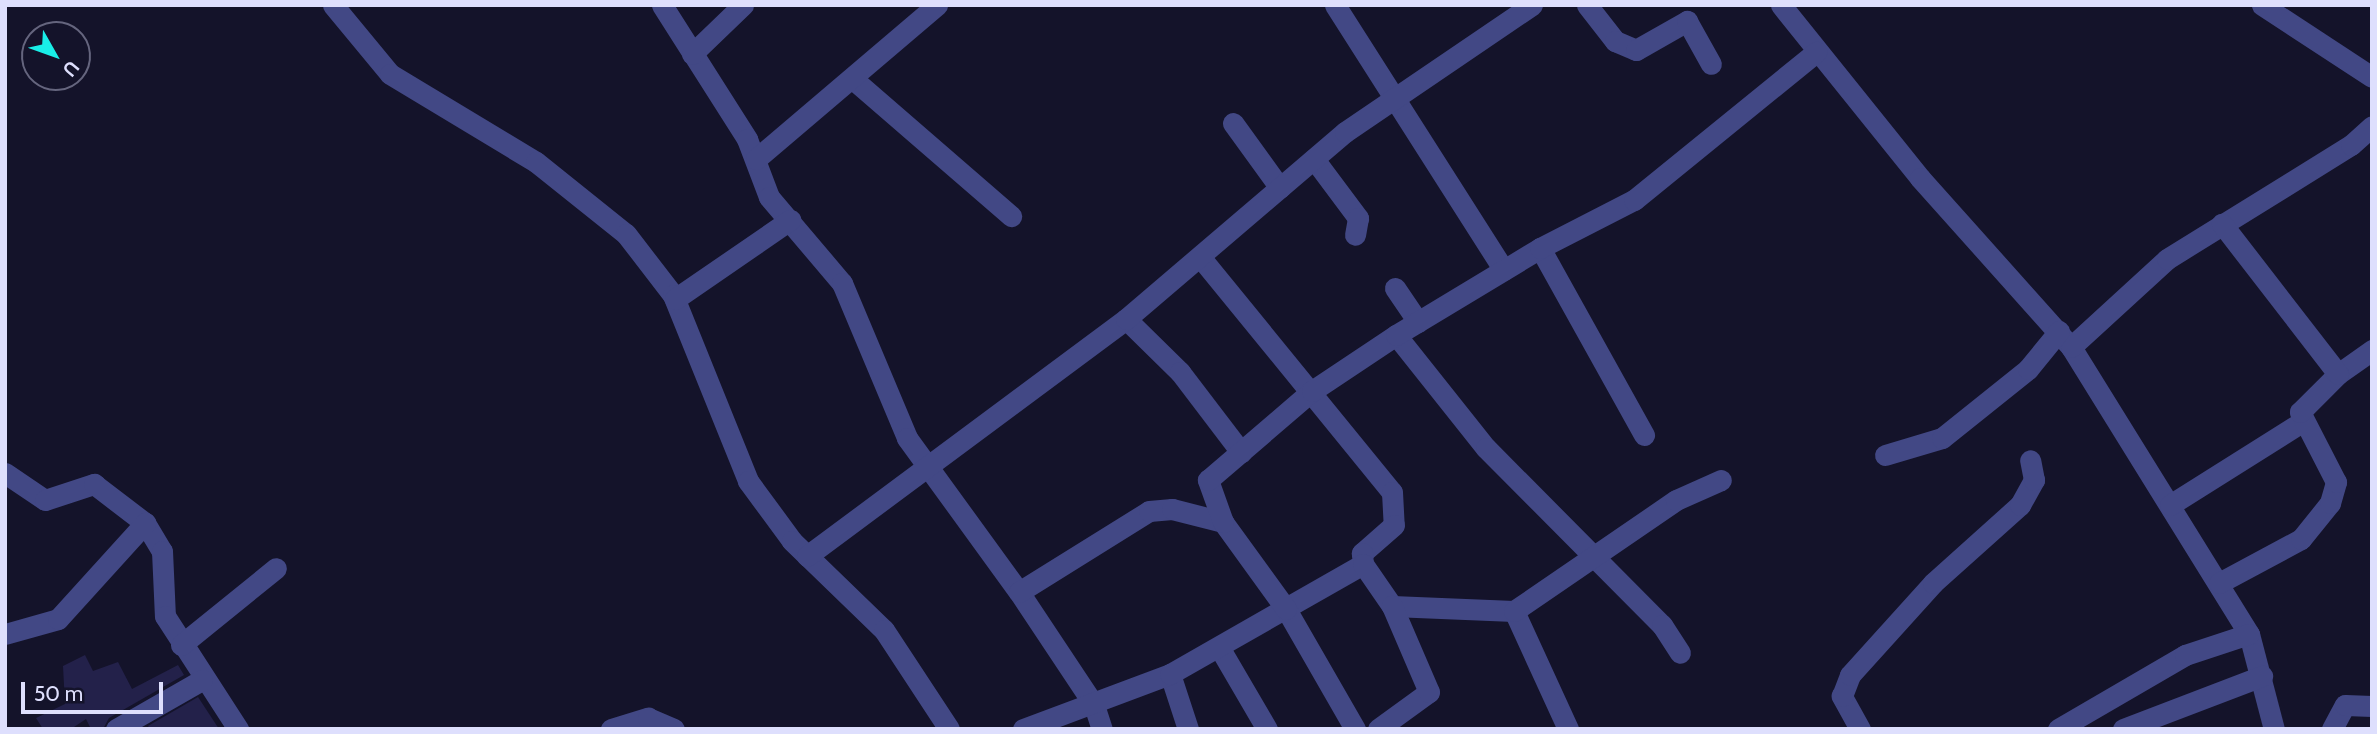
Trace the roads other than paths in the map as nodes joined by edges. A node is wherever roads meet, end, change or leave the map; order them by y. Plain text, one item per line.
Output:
1 (333, 5) edge
2 (662, 5) edge
3 (743, 5) edge
4 (937, 5) edge
5 (1335, 5) edge
6 (1532, 5) edge
7 (1587, 5) edge
8 (1781, 5) edge
9 (2262, 5) edge
10 (1816, 52) junction
11 (692, 54) junction
12 (1711, 64) dead end
13 (2372, 77) edge
14 (854, 80) junction
15 (1395, 98) junction
16 (1233, 122) dead end
17 (2372, 126) edge
18 (756, 159) junction
19 (1314, 159) junction
20 (1280, 188) junction
21 (1011, 216) dead end
22 (790, 219) junction
23 (2222, 224) junction
24 (1355, 236) dead end
25 (1539, 247) junction
26 (1201, 258) junction
27 (1504, 270) junction
28 (1395, 288) dead end
29 (675, 299) junction
30 (1126, 319) junction
31 (1418, 322) junction
32 (1396, 335) junction
33 (2065, 339) junction
34 (2372, 350) edge
35 (2338, 374) junction
36 (1312, 391) junction
37 (2302, 422) junction
38 (1644, 435) dead end
39 (1241, 452) junction
40 (1885, 455) dead end
41 (2030, 460) dead end
42 (927, 470) junction
43 (5, 473) edge
44 (1721, 480) dead end
45 (2171, 505) junction
46 (1223, 522) junction
47 (145, 523) junction
48 (807, 556) junction
49 (1595, 556) junction
50 (1363, 564) junction
51 (276, 568) dead end
52 (2219, 583) junction
53 (1019, 592) junction
54 (1392, 606) junction
55 (1286, 609) junction
56 (1514, 611) junction
57 (5, 634) edge
58 (2249, 634) junction
59 (181, 645) junction
60 (1219, 647) junction
61 (1680, 653) dead end
62 (1170, 674) junction
63 (2262, 676) junction
64 (202, 680) junction
65 (1094, 705) junction
66 (2372, 706) edge
67 (116, 729) edge
68 (238, 729) edge
69 (611, 729) edge
70 (674, 729) edge
71 (949, 729) edge
72 (1024, 729) edge
73 (1102, 729) edge
74 (1188, 729) edge
75 (1267, 729) edge
76 (1355, 729) edge
77 (1378, 729) edge
78 (1568, 729) edge
79 (1860, 729) edge
80 (2058, 729) edge
81 (2123, 729) edge
82 (2274, 729) edge
83 (2332, 729) edge

1 - 29 street
2 - 11 street
3 - 11 street
4 - 14 street
5 - 15 street
6 - 15 street
7 - 12 street
8 - 10 street
9 - 13 street
10 - 25 street
10 - 33 street
11 - 18 street
14 - 18 street
14 - 21 street
15 - 19 street
15 - 27 street
16 - 20 street
17 - 23 street
18 - 22 street
19 - 20 street
19 - 24 street
20 - 26 street
22 - 29 street
22 - 42 street
23 - 33 street
23 - 35 street
25 - 27 street
25 - 38 street
26 - 30 street
26 - 36 street
27 - 31 street
28 - 31 street
29 - 48 street
30 - 39 street
30 - 42 street
31 - 32 street
32 - 36 street
32 - 49 street
33 - 40 street
33 - 45 street
34 - 35 street
35 - 37 street
36 - 39 street
36 - 50 street
37 - 45 street
37 - 52 street
39 - 46 street
41 - 79 street
42 - 48 street
42 - 53 street
43 - 47 street
44 - 49 street
45 - 52 street
46 - 53 street
46 - 55 street
47 - 57 street
47 - 59 street
48 - 71 street
49 - 56 street
49 - 61 street
50 - 54 street
50 - 55 street
51 - 59 street
52 - 58 street
53 - 65 street
54 - 56 street
54 - 77 street
55 - 60 street
55 - 76 street
56 - 78 street
58 - 63 street
58 - 80 street
59 - 64 street
60 - 62 street
60 - 75 street
62 - 65 street
62 - 74 street
63 - 81 street
63 - 82 street
64 - 67 street
64 - 68 street
65 - 72 street
65 - 73 street
66 - 83 street
69 - 70 street

